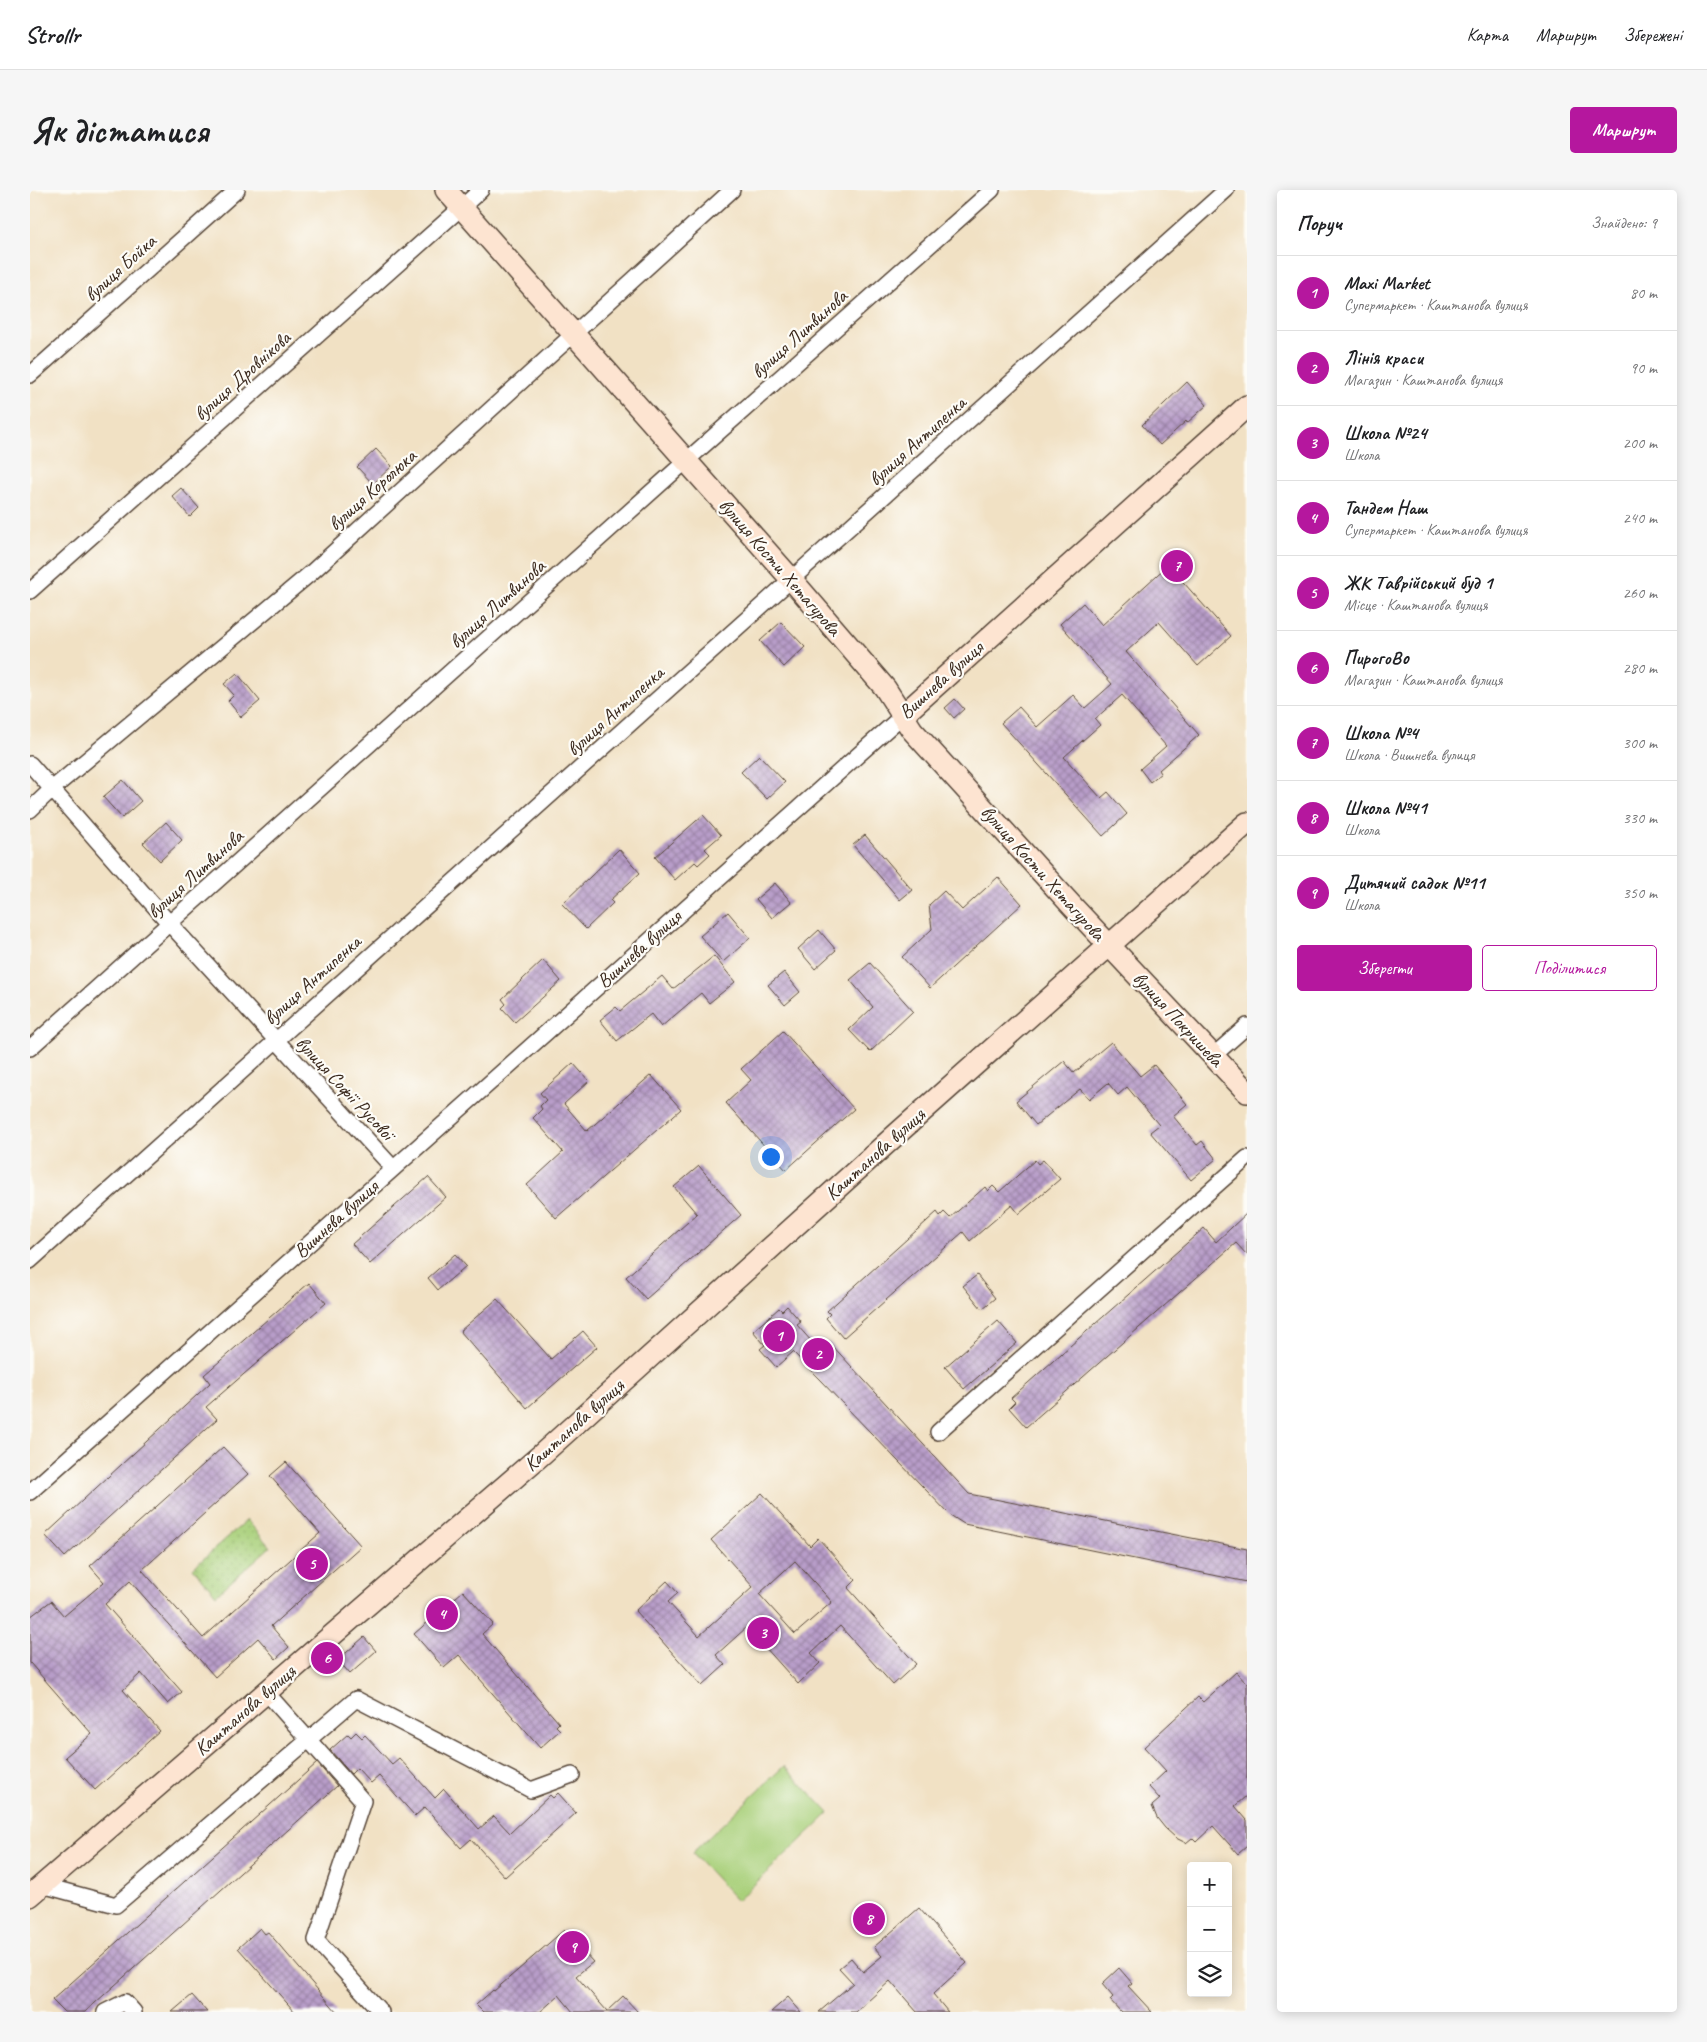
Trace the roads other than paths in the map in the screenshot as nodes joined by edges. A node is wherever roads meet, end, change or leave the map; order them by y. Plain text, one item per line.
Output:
1 (236, 190) edge
2 (446, 190) edge
3 (481, 190) edge
4 (732, 190) edge
5 (992, 190) edge
6 (1226, 190) edge
7 (461, 207) junction
8 (573, 333) junction
9 (30, 375) edge
10 (1247, 406) edge
11 (686, 461) junction
12 (792, 580) junction
13 (30, 592) edge
14 (902, 716) junction
15 (30, 764) edge
16 (52, 789) junction
17 (30, 810) edge
18 (1247, 823) edge
19 (170, 924) junction
20 (1110, 946) junction
21 (1247, 1026) edge
22 (274, 1040) junction
23 (30, 1048) edge
24 (1214, 1056) junction
25 (1247, 1092) edge
26 (1247, 1158) edge
27 (393, 1168) junction
28 (30, 1261) edge
29 (938, 1432) dead end
30 (30, 1492) edge
31 (266, 1692) junction
32 (308, 1740) junction
33 (572, 1775) dead end
34 (36, 1891) edge
35 (105, 2012) edge
36 (134, 2012) edge
37 (381, 2012) edge

1 - 9 street, вулиця Бойка
2 - 7 street, вулиця Кости Хетагурова
3 - 7 street, вулиця Дровнікова
4 - 8 street, вулиця Королюка
5 - 11 street, вулиця Литвинова
6 - 12 street, вулиця Антипенка
7 - 8 street, вулиця Кости Хетагурова
7 - 13 street, вулиця Дровнікова
8 - 11 street, вулиця Кости Хетагурова
8 - 16 street, вулиця Королюка
10 - 14 street, Вишнева вулиця
11 - 12 street, вулиця Кости Хетагурова
11 - 19 street, вулиця Литвинова
12 - 14 street, вулиця Кости Хетагурова
12 - 22 street, вулиця Антипенка
14 - 20 street, вулиця Кости Хетагурова
14 - 27 street, Вишнева вулиця
15 - 16 street, вулиця Софії Русової
16 - 17 street, вулиця Королюка
16 - 19 street, вулиця Софії Русової
18 - 20 street, Каштанова вулиця
19 - 22 street, вулиця Софії Русової
19 - 23 street, вулиця Литвинова
20 - 24 street, вулиця Покришева
20 - 31 street, Каштанова вулиця
21 - 24 street
22 - 27 street, вулиця Софії Русової
22 - 28 street, вулиця Антипенка
24 - 25 street, вулиця Покришева
26 - 29 street
27 - 30 street, Вишнева вулиця
31 - 32 street
31 - 34 street, Каштанова вулиця
32 - 33 street
32 - 34 street
32 - 37 street
35 - 36 street

